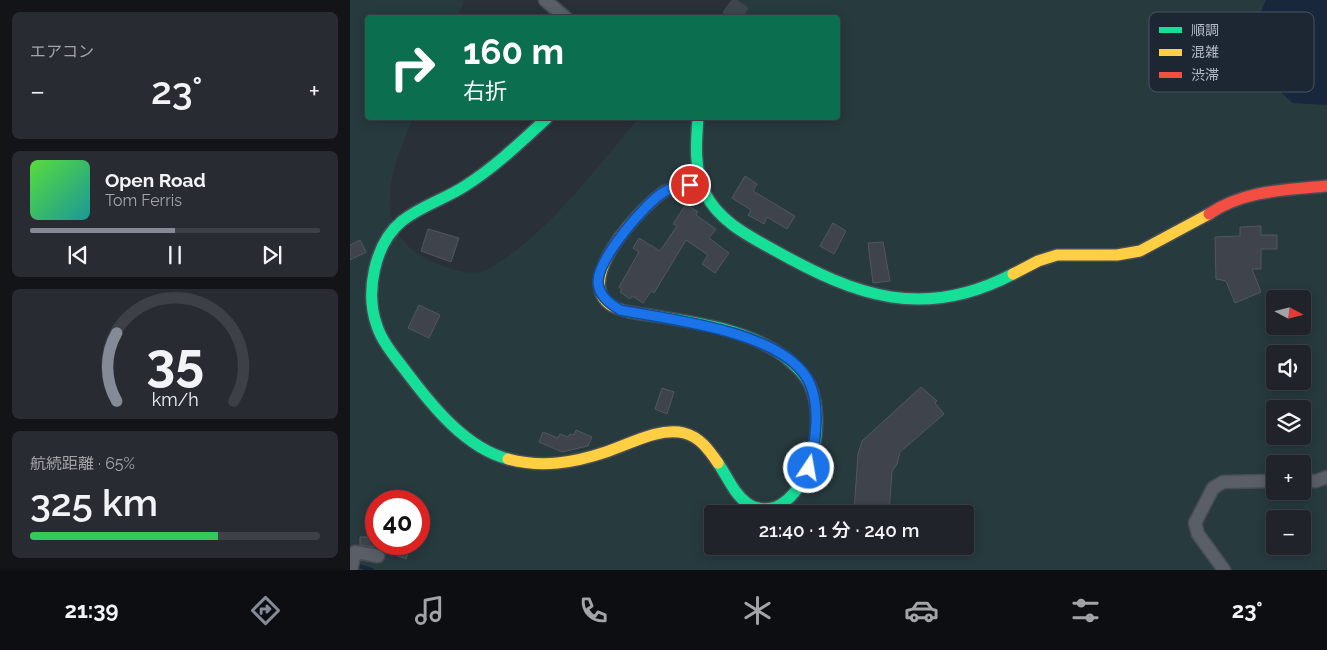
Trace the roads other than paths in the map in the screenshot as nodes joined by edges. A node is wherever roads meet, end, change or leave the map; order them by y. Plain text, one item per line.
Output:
1 (544, 0) edge
2 (562, 15) edge
3 (546, 120) edge
4 (698, 120) edge
5 (698, 182) junction
6 (1327, 186) edge
7 (1327, 478) edge
8 (1266, 480) edge
9 (1311, 481) edge
10 (378, 556) dead end
11 (351, 570) edge
12 (1224, 570) edge

1 - 2 street
3 - 5 street
4 - 5 street
5 - 6 street
7 - 9 street
8 - 12 street
10 - 11 street

